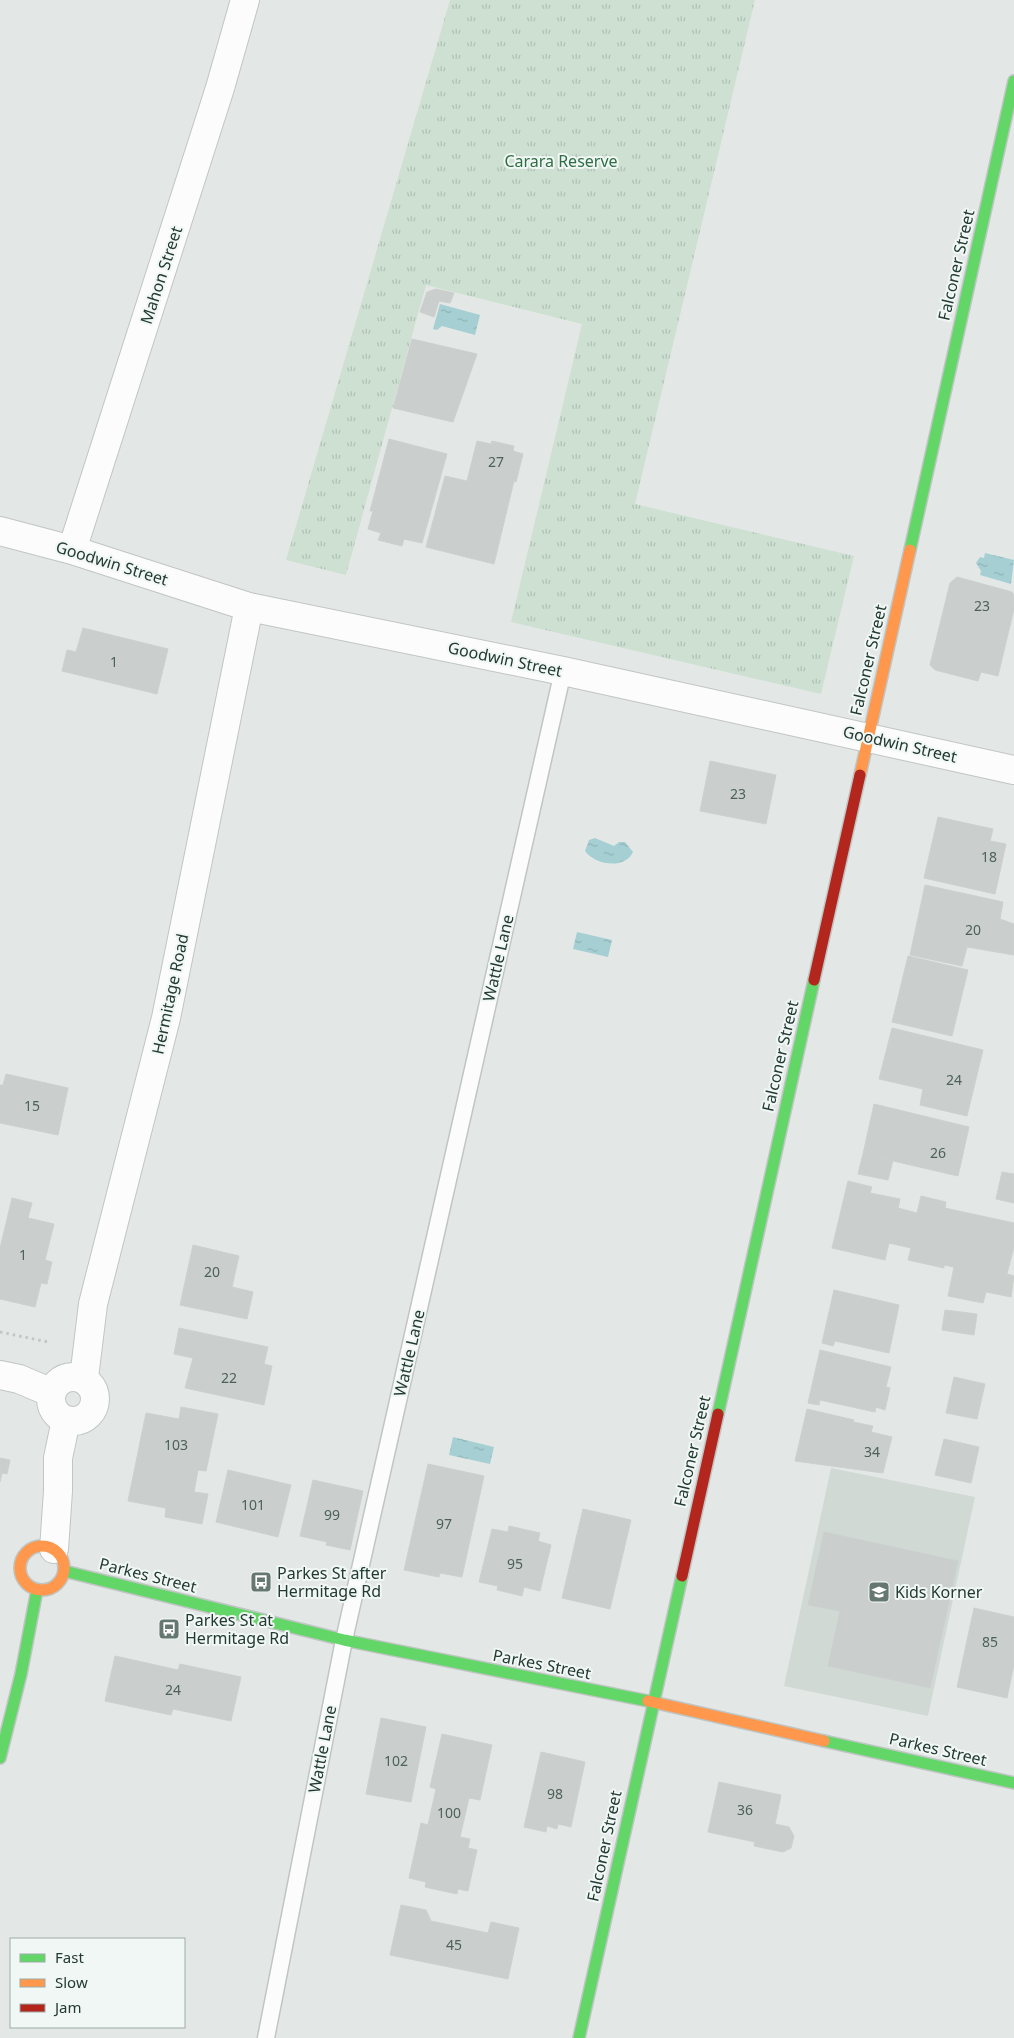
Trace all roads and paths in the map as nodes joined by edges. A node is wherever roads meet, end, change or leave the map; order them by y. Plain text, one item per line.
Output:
1 (245, 0) edge
2 (1014, 81) edge
3 (0, 531) edge
4 (72, 550) junction
5 (249, 607) junction
6 (563, 671) junction
7 (867, 737) junction
8 (1014, 770) edge
9 (0, 1332) edge
10 (48, 1342) dead end
11 (0, 1375) edge
12 (84, 1378) junction
13 (52, 1393) junction
14 (66, 1420) junction
15 (59, 1560) junction
16 (37, 1590) junction
17 (344, 1640) junction
18 (652, 1702) junction
19 (0, 1758) edge
20 (1014, 1783) edge
21 (266, 2038) edge
22 (579, 2038) edge

1 - 4 street, Mahon Street
2 - 7 street, Falconer Street
3 - 4 street, Goodwin Street
4 - 5 street, Goodwin Street
5 - 6 street, Goodwin Street
5 - 12 street, Hermitage Road
6 - 7 street, Goodwin Street
6 - 17 lane, Wattle Lane
7 - 8 street, Goodwin Street
7 - 18 street, Falconer Street
9 - 10 path
11 - 13 street
12 - 13 street
12 - 14 street
13 - 14 street
14 - 15 street
15 - 16 street
15 - 16 street
15 - 17 street, Parkes Street
16 - 19 street
17 - 18 street, Parkes Street
17 - 21 lane, Wattle Lane
18 - 20 street, Parkes Street
18 - 22 street, Falconer Street

